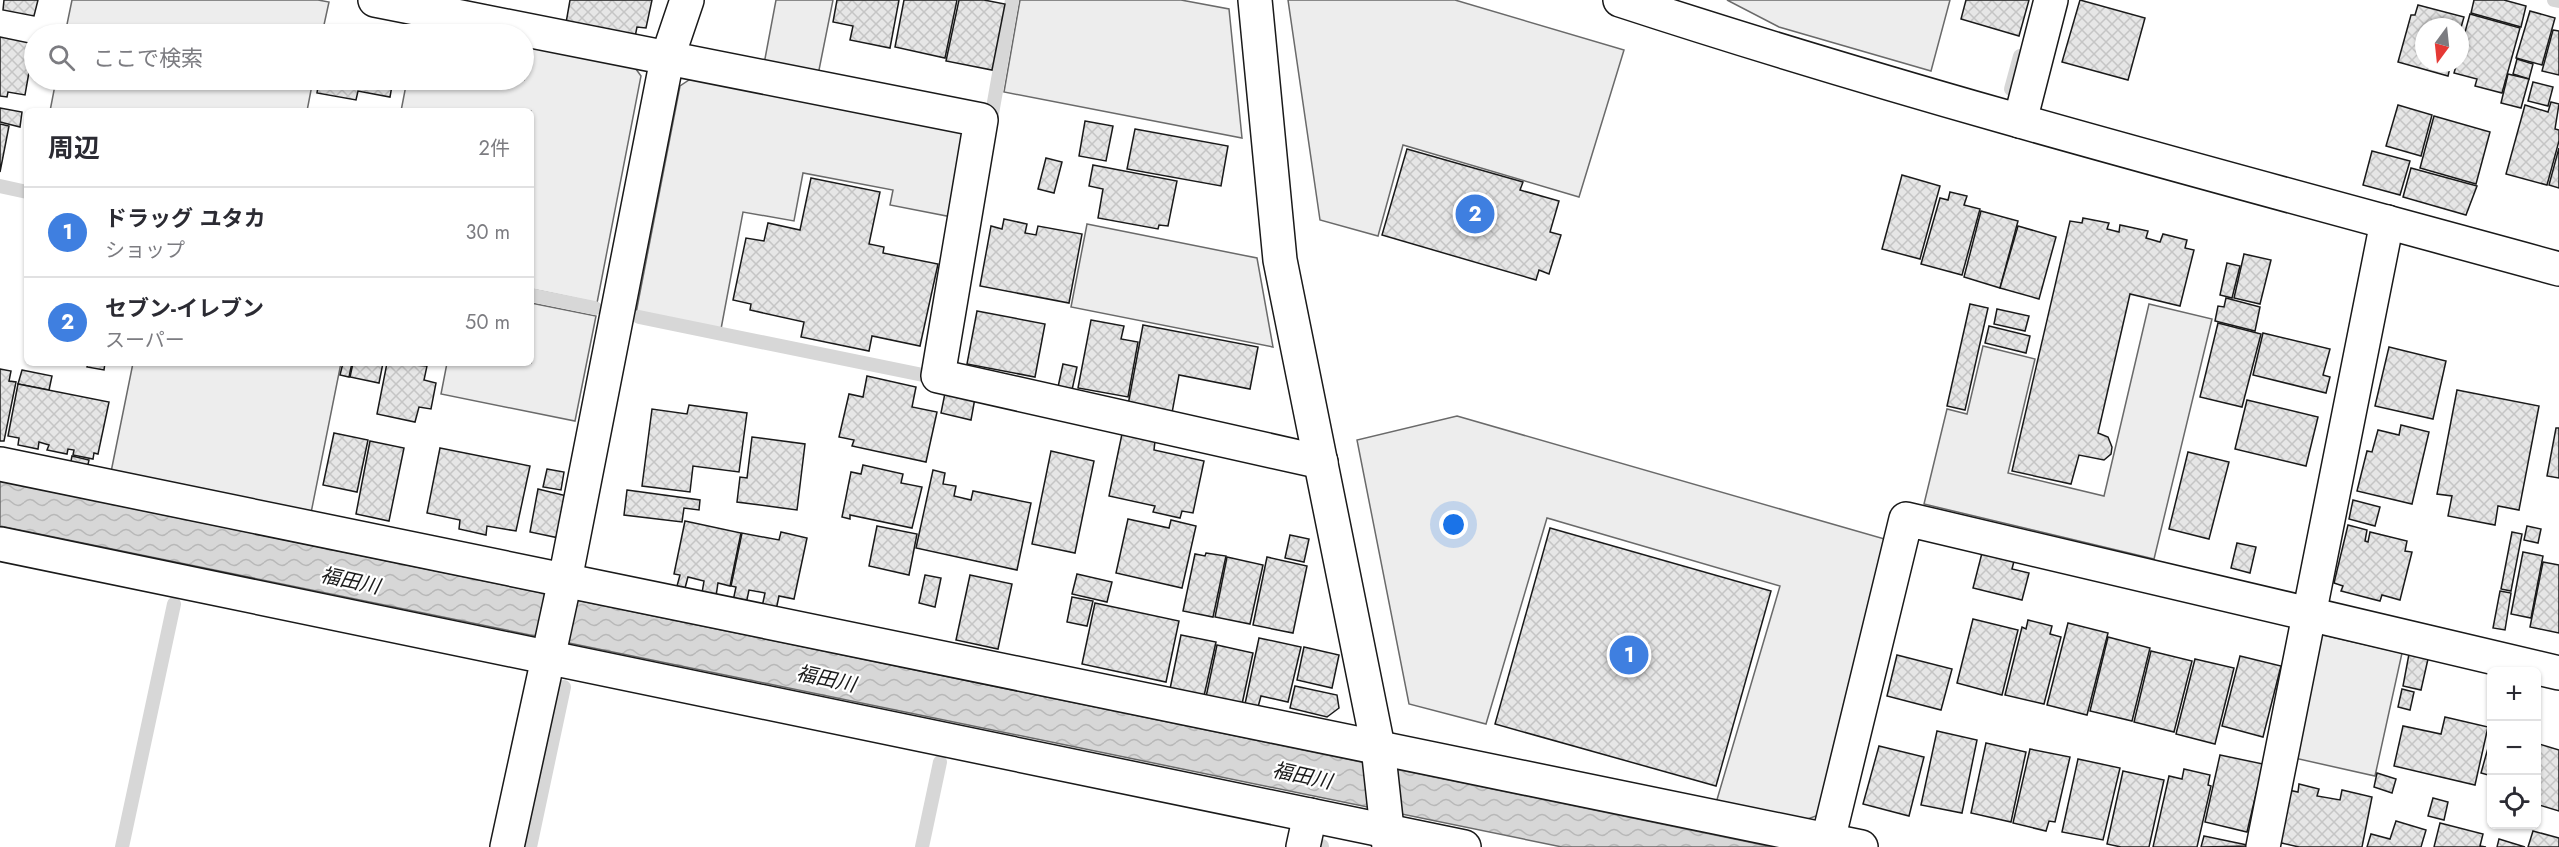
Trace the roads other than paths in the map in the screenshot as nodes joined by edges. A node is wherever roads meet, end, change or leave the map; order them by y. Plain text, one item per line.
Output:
1 (375, 0) edge
2 (687, 0) edge
3 (1255, 0) edge
4 (1620, 0) edge
5 (2051, 0) edge
6 (494, 24) edge
7 (534, 32) edge
8 (667, 59) junction
9 (2020, 121) junction
10 (2387, 222) junction
11 (2559, 269) edge
12 (1321, 462) junction
13 (0, 464) edge
14 (0, 544) edge
15 (565, 580) junction
16 (2309, 615) junction
17 (549, 652) junction
18 (2559, 673) edge
19 (1378, 747) junction
20 (1310, 815) junction
21 (1387, 831) edge
22 (1828, 840) junction
23 (507, 847) edge
24 (1304, 847) edge
25 (1464, 847) edge
26 (1861, 847) edge
27 (2263, 847) edge

1 - 6 street
2 - 8 street
3 - 12 street
4 - 9 street
5 - 9 street
7 - 8 street
8 - 12 street
8 - 15 street
9 - 10 street
10 - 11 street
10 - 16 street
12 - 19 street
13 - 15 street
14 - 17 street
15 - 17 street
15 - 19 street
16 - 18 street
16 - 22 street
16 - 27 street
17 - 20 street
17 - 23 street
19 - 21 street
19 - 22 street
20 - 21 street
20 - 24 street
21 - 25 street
22 - 26 street

